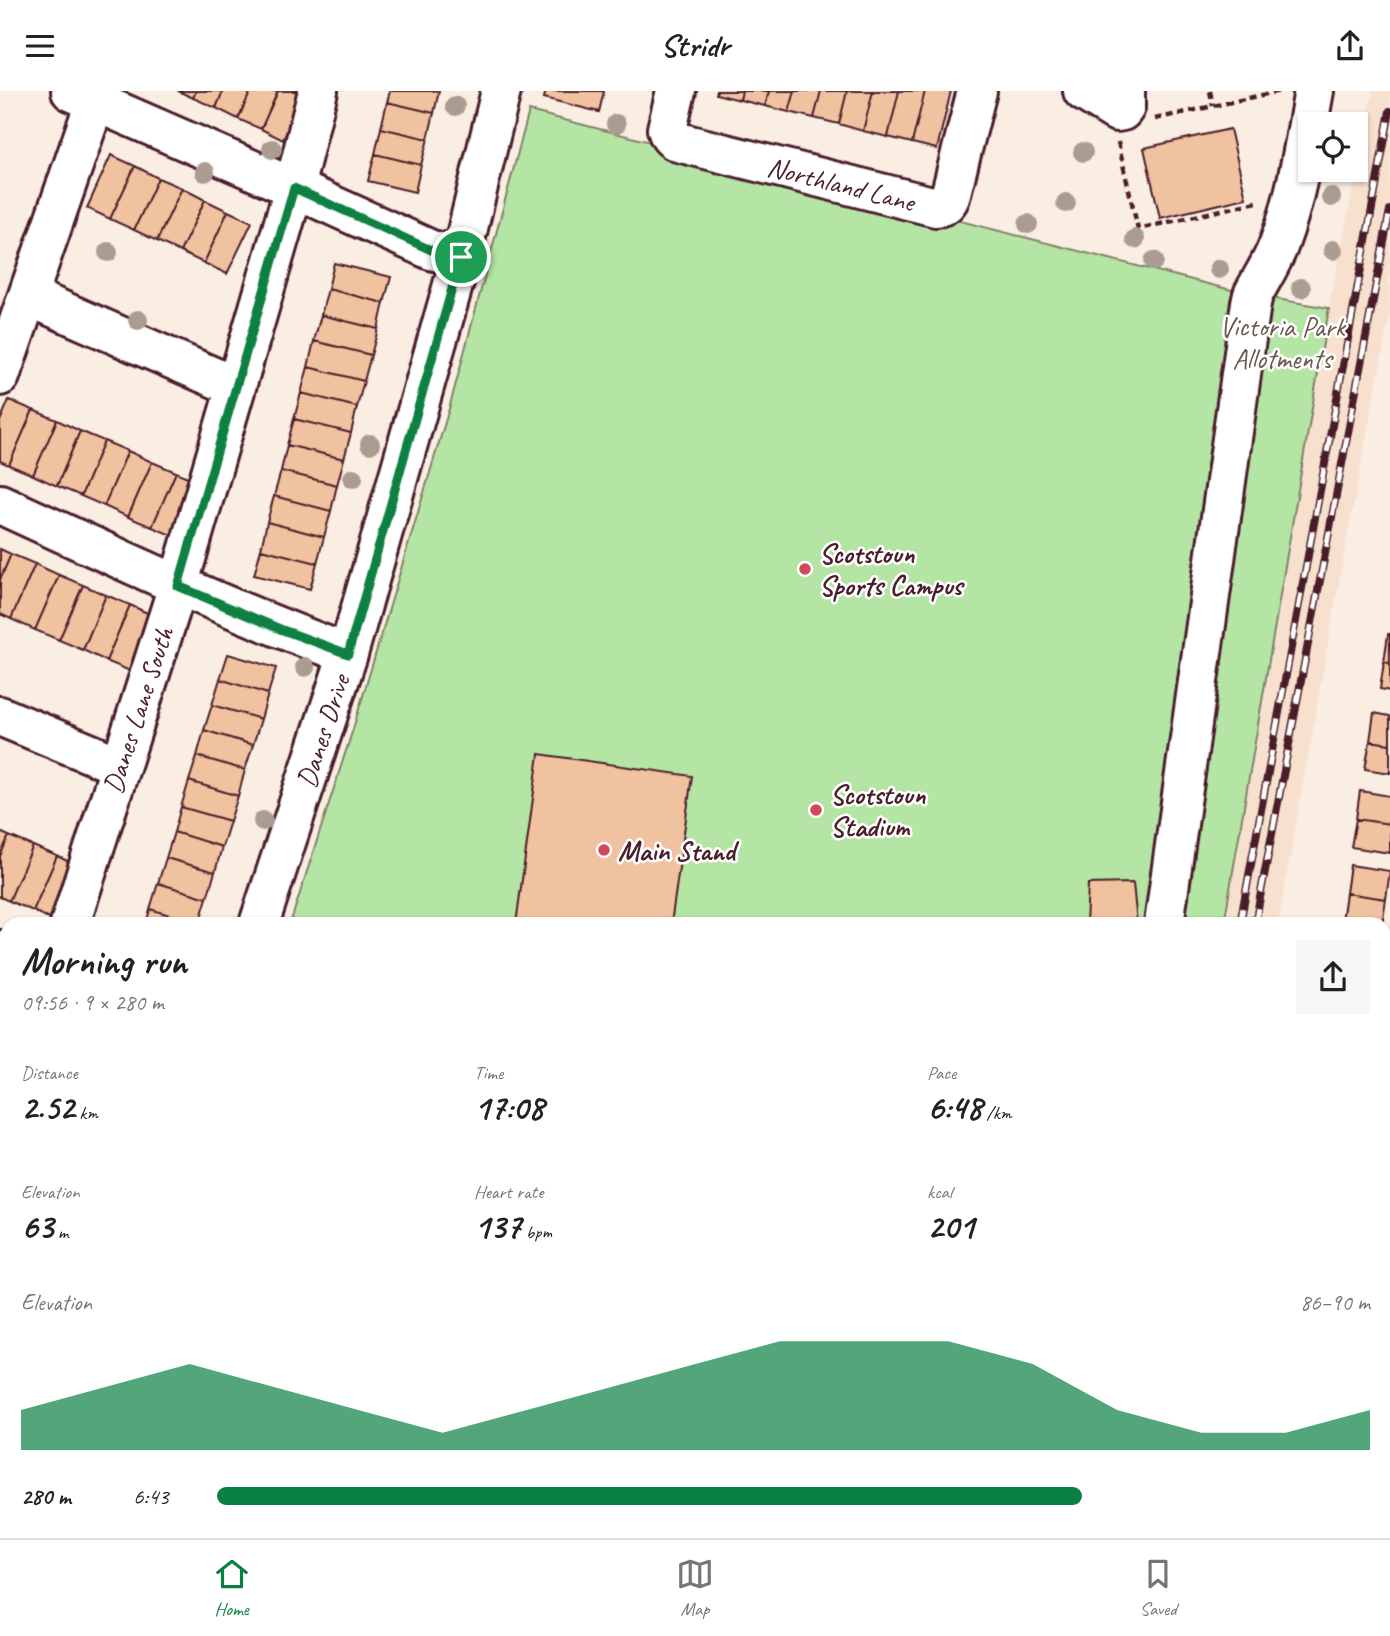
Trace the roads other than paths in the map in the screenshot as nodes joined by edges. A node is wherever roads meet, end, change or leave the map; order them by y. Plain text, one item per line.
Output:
1 (318, 91) edge
2 (501, 91) edge
3 (676, 91) edge
4 (976, 91) edge
5 (1083, 91) edge
6 (1314, 91) edge
7 (89, 95) edge
8 (1124, 101) edge
9 (294, 188) junction
10 (461, 257) junction
11 (28, 296) junction
12 (0, 376) edge
13 (236, 387) junction
14 (0, 505) edge
15 (178, 586) junction
16 (348, 654) junction
17 (0, 716) edge
18 (120, 766) junction
19 (71, 917) edge
20 (261, 917) edge
21 (1165, 917) edge

1 - 9 street, Danes Lane South
2 - 10 street, Danes Drive
3 - 4 street, Northland Lane
5 - 8 street
6 - 21 street
7 - 9 street
7 - 11 street
9 - 10 street
9 - 13 street, Danes Lane South
10 - 16 street, Danes Drive
11 - 12 street
11 - 13 street
13 - 15 street, Danes Lane South
14 - 15 street
15 - 16 street
15 - 18 street, Danes Lane South
16 - 20 street, Danes Drive
17 - 18 street
18 - 19 street, Danes Lane South

